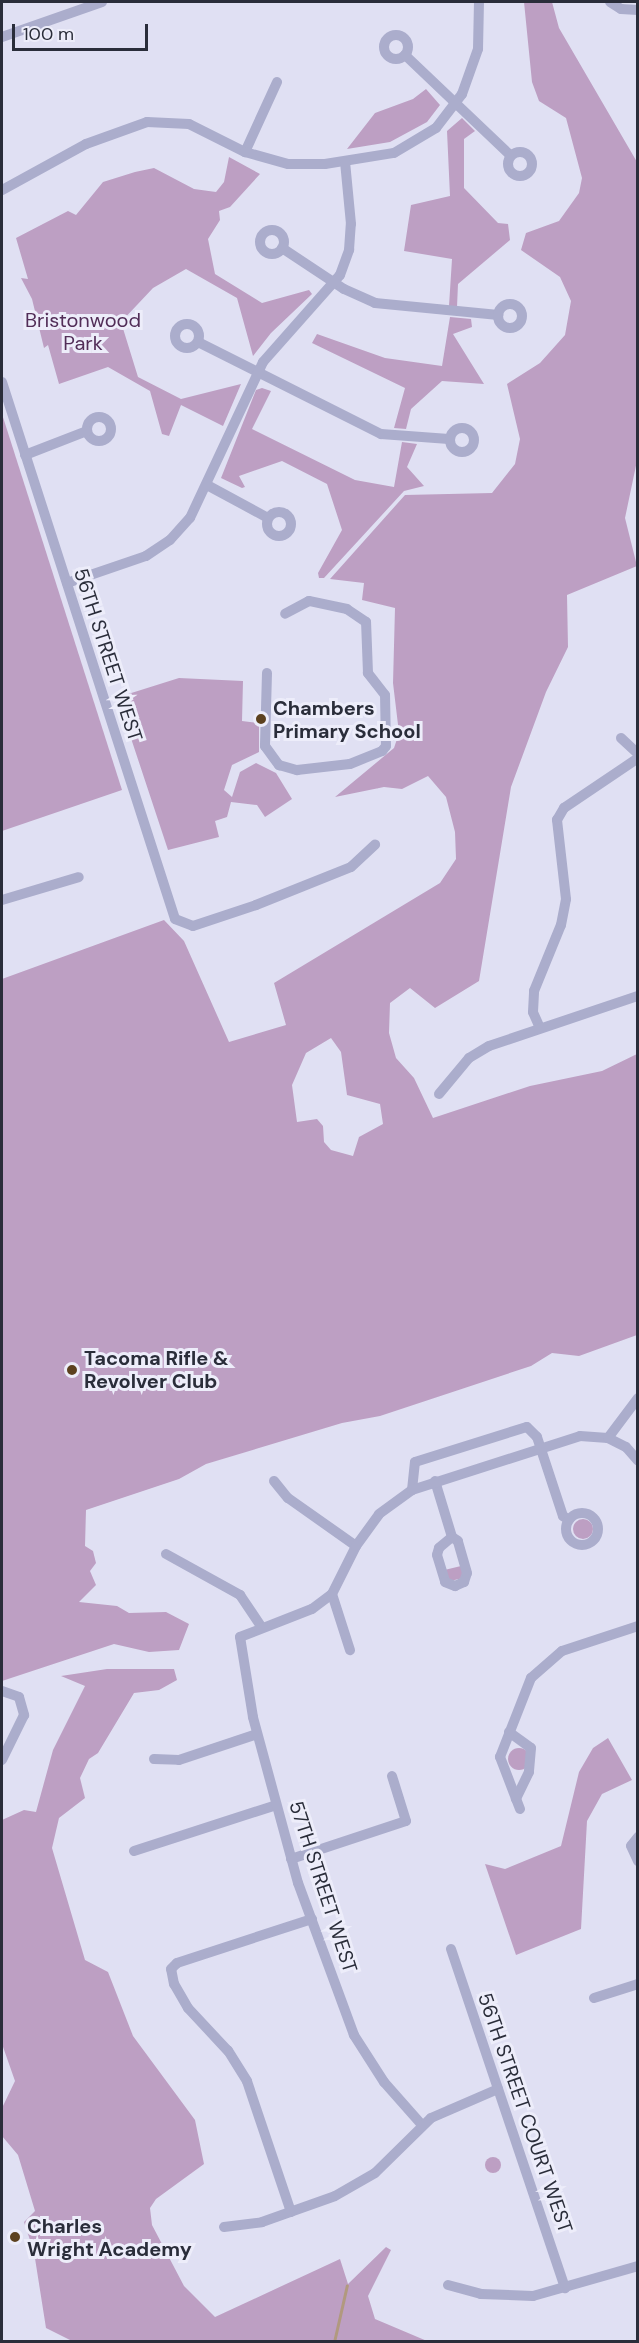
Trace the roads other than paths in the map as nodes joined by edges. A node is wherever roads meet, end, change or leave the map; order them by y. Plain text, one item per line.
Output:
1 (102, 2) edge
2 (479, 2) edge
3 (612, 3) edge
4 (638, 10) edge
5 (2, 37) edge
6 (405, 55) dead end
7 (277, 82) dead end
8 (455, 105) junction
9 (245, 152) junction
10 (511, 156) dead end
11 (345, 162) junction
12 (2, 190) edge
13 (282, 248) dead end
14 (335, 283) junction
15 (498, 315) dead end
16 (198, 342) dead end
17 (256, 374) junction
18 (2, 382) edge
19 (87, 431) dead end
20 (449, 439) dead end
21 (25, 455) junction
22 (207, 485) junction
23 (268, 518) dead end
24 (67, 583) junction
25 (285, 614) dead end
26 (267, 673) dead end
27 (621, 738) dead end
28 (638, 756) edge
29 (375, 845) dead end
30 (79, 877) dead end
31 (2, 900) edge
32 (638, 996) edge
33 (540, 1028) junction
34 (439, 1094) dead end
35 (638, 1398) edge
36 (608, 1438) junction
37 (539, 1449) junction
38 (638, 1461) edge
39 (274, 1481) dead end
40 (435, 1481) junction
41 (412, 1490) junction
42 (569, 1520) dead end
43 (452, 1537) dead end
44 (356, 1546) junction
45 (166, 1554) dead end
46 (332, 1594) junction
47 (261, 1626) junction
48 (638, 1626) edge
49 (350, 1650) dead end
50 (5, 1691) edge
51 (509, 1732) junction
52 (257, 1734) junction
53 (154, 1758) dead end
54 (2, 1760) edge
55 (392, 1776) dead end
56 (276, 1805) junction
57 (638, 1837) edge
58 (134, 1851) dead end
59 (291, 1859) junction
60 (638, 1861) edge
61 (312, 1919) junction
62 (451, 1949) dead end
63 (638, 1984) edge
64 (594, 1998) dead end
65 (498, 2089) junction
66 (422, 2125) junction
67 (291, 2212) junction
68 (224, 2227) dead end
69 (638, 2266) edge
70 (448, 2285) dead end
71 (565, 2288) junction

1 - 5 street
2 - 8 street
3 - 4 street
6 - 8 street
7 - 9 street
8 - 10 street
8 - 11 street
9 - 11 street
9 - 12 street
11 - 14 street
13 - 14 street
14 - 15 street
14 - 17 street
16 - 17 street
17 - 20 street
17 - 22 street
18 - 21 street, 56TH STREET WEST
19 - 21 street
21 - 24 street, 56TH STREET WEST
22 - 23 street
22 - 24 street
24 - 29 street, 56TH STREET WEST
25 - 26 street
27 - 28 street
28 - 33 street
30 - 31 street
32 - 33 street
33 - 34 street
35 - 36 street
36 - 37 street
36 - 38 street
37 - 40 street
37 - 41 street
37 - 42 street
39 - 44 street
40 - 41 street
40 - 43 street
41 - 44 street
44 - 46 street
45 - 47 street
46 - 47 street
46 - 49 street
47 - 52 street, 57TH STREET WEST
48 - 51 street
50 - 54 street
51 - 51 street
52 - 53 street
52 - 56 street, 57TH STREET WEST
55 - 59 street
56 - 58 street
56 - 59 street, 57TH STREET WEST
57 - 60 street
59 - 61 street, 57TH STREET WEST
61 - 66 street, 57TH STREET WEST
61 - 67 street
62 - 65 street, 56TH STREET COURT WEST
63 - 64 street
65 - 66 street
65 - 71 street, 56TH STREET COURT WEST
66 - 67 street
67 - 68 street
69 - 71 street
70 - 71 street

